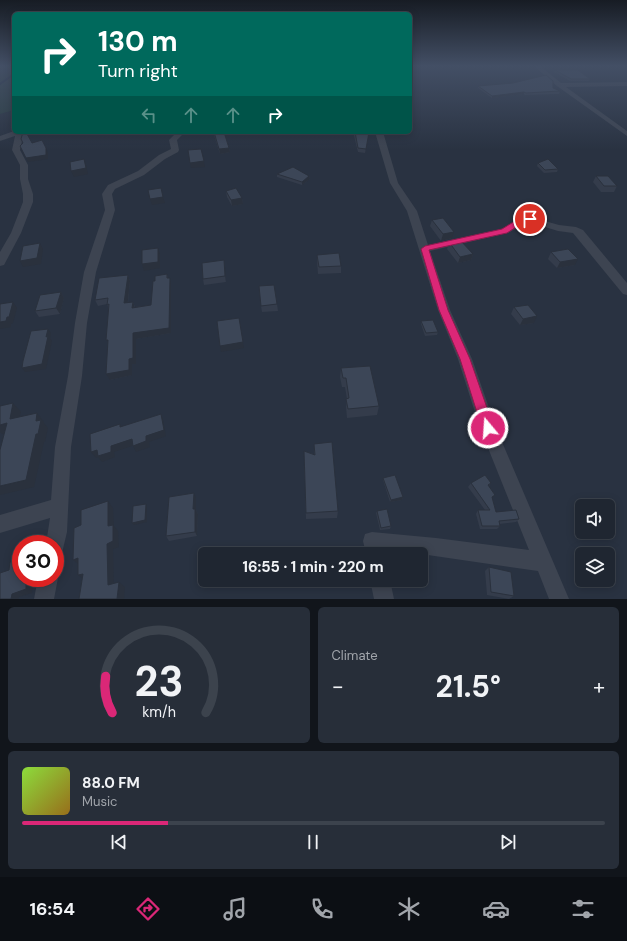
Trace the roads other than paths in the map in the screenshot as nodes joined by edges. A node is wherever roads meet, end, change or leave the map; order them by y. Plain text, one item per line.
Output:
1 (571, 94) edge
2 (14, 134) edge
3 (20, 134) edge
4 (179, 134) edge
5 (379, 134) edge
6 (627, 134) edge
7 (0, 139) edge
8 (425, 249) junction
9 (0, 262) edge
10 (627, 291) edge
11 (60, 506) junction
12 (0, 524) edge
13 (57, 535) edge
14 (373, 547) edge
15 (544, 562) junction
16 (46, 587) edge
17 (381, 587) edge
18 (44, 599) edge
19 (384, 599) edge
20 (559, 599) edge

1 - 6 street
2 - 7 street
3 - 9 street
4 - 11 street
5 - 8 street
8 - 10 street
8 - 15 street
11 - 12 street
11 - 13 street
14 - 15 street
15 - 20 street
16 - 18 street
17 - 19 street

